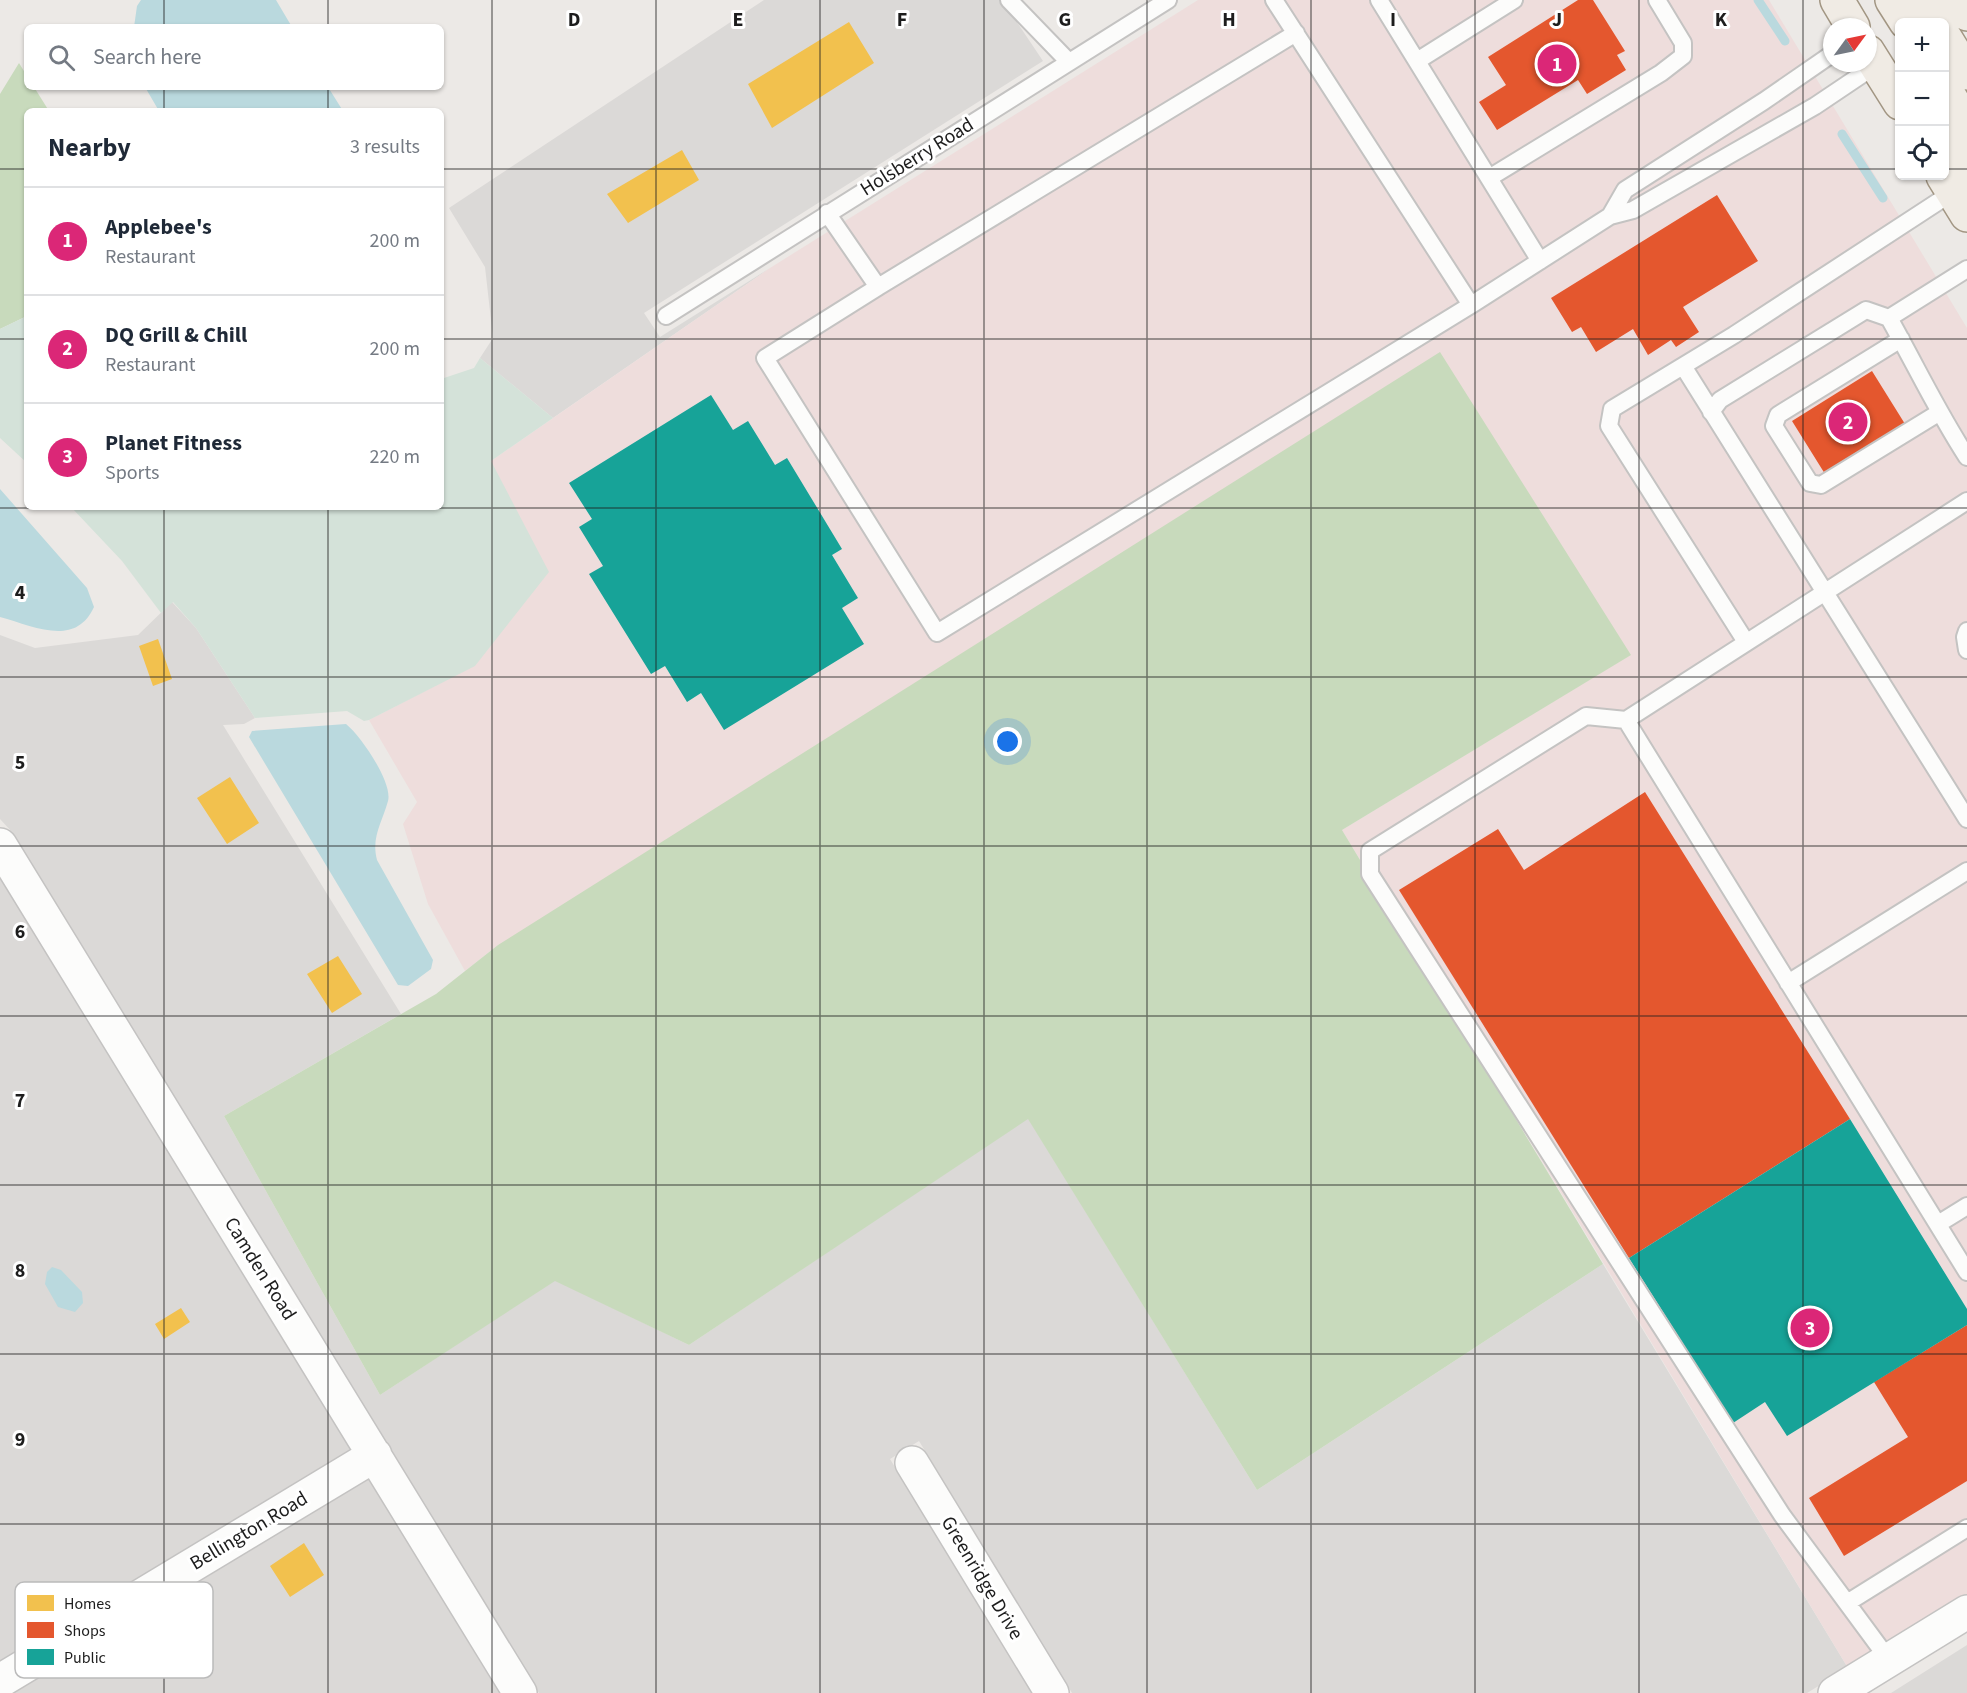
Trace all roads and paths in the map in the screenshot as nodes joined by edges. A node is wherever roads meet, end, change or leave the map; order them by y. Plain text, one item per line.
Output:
1 (1009, 0) edge
2 (1168, 0) edge
3 (1274, 0) edge
4 (1379, 0) edge
5 (1514, 0) edge
6 (1657, 0) edge
7 (1837, 0) edge
8 (1893, 0) edge
9 (1923, 0) edge
10 (1958, 0) edge
11 (1967, 14) edge
12 (1848, 18) edge
13 (1904, 18) edge
14 (1934, 18) edge
15 (1296, 33) junction
16 (1949, 44) edge
17 (1823, 60) edge
18 (1417, 61) junction
19 (1069, 62) junction
20 (1881, 68) edge
21 (1967, 73) edge
22 (1895, 95) edge
23 (1949, 95) edge
24 (1967, 125) edge
25 (1949, 150) edge
26 (1489, 178) junction
27 (1958, 187) edge
28 (827, 213) junction
29 (1610, 216) junction
30 (1540, 261) junction
31 (1967, 269) edge
32 (878, 287) junction
33 (1471, 305) junction
34 (666, 316) dead end
35 (1889, 318) junction
36 (1901, 339) junction
37 (1683, 366) junction
38 (1711, 412) junction
39 (1940, 412) junction
40 (1967, 457) edge
41 (1967, 501) edge
42 (1826, 592) junction
43 (1967, 631) edge
44 (1746, 642) junction
45 (1967, 650) edge
46 (1626, 720) junction
47 (1967, 819) edge
48 (0, 845) edge
49 (1967, 871) edge
50 (1788, 983) junction
51 (1967, 1206) edge
52 (1938, 1224) junction
53 (1967, 1272) edge
54 (375, 1455) junction
55 (912, 1463) dead end
56 (1967, 1527) edge
57 (164, 1582) edge
58 (1847, 1603) junction
59 (1967, 1612) edge
60 (1889, 1660) junction
61 (15, 1672) edge
62 (0, 1681) edge
63 (520, 1693) edge
64 (1052, 1693) edge
65 (1835, 1693) edge

1 - 19 lane
2 - 19 lane, Holsberry Road
3 - 15 lane
4 - 18 lane
5 - 18 lane
6 - 26 lane
7 - 12 main road
8 - 13 main road
9 - 14 main road
10 - 11 main road
15 - 32 lane
15 - 33 lane
16 - 21 main road
17 - 29 lane
18 - 26 lane
19 - 28 lane, Holsberry Road
20 - 22 main road
20 - 29 lane
23 - 24 main road
25 - 27 main road
26 - 30 lane
27 - 37 lane
28 - 32 lane
28 - 34 lane, Holsberry Road
29 - 30 lane
30 - 33 lane
31 - 35 lane
32 - 33 lane
35 - 36 lane
35 - 38 lane
36 - 39 lane
36 - 39 lane
37 - 38 lane
37 - 44 lane
38 - 42 lane
39 - 40 lane
41 - 42 lane
42 - 44 lane
42 - 47 lane
43 - 45 lane
44 - 46 lane
46 - 50 lane
46 - 58 lane
48 - 54 street, Camden Road
49 - 50 lane
50 - 52 lane
51 - 52 lane
52 - 53 lane
54 - 57 street, Bellington Road
54 - 63 street, Camden Road
55 - 64 street, Greenridge Drive
56 - 58 lane
58 - 60 lane
59 - 60 street
60 - 65 street
61 - 62 street, Bellington Road

